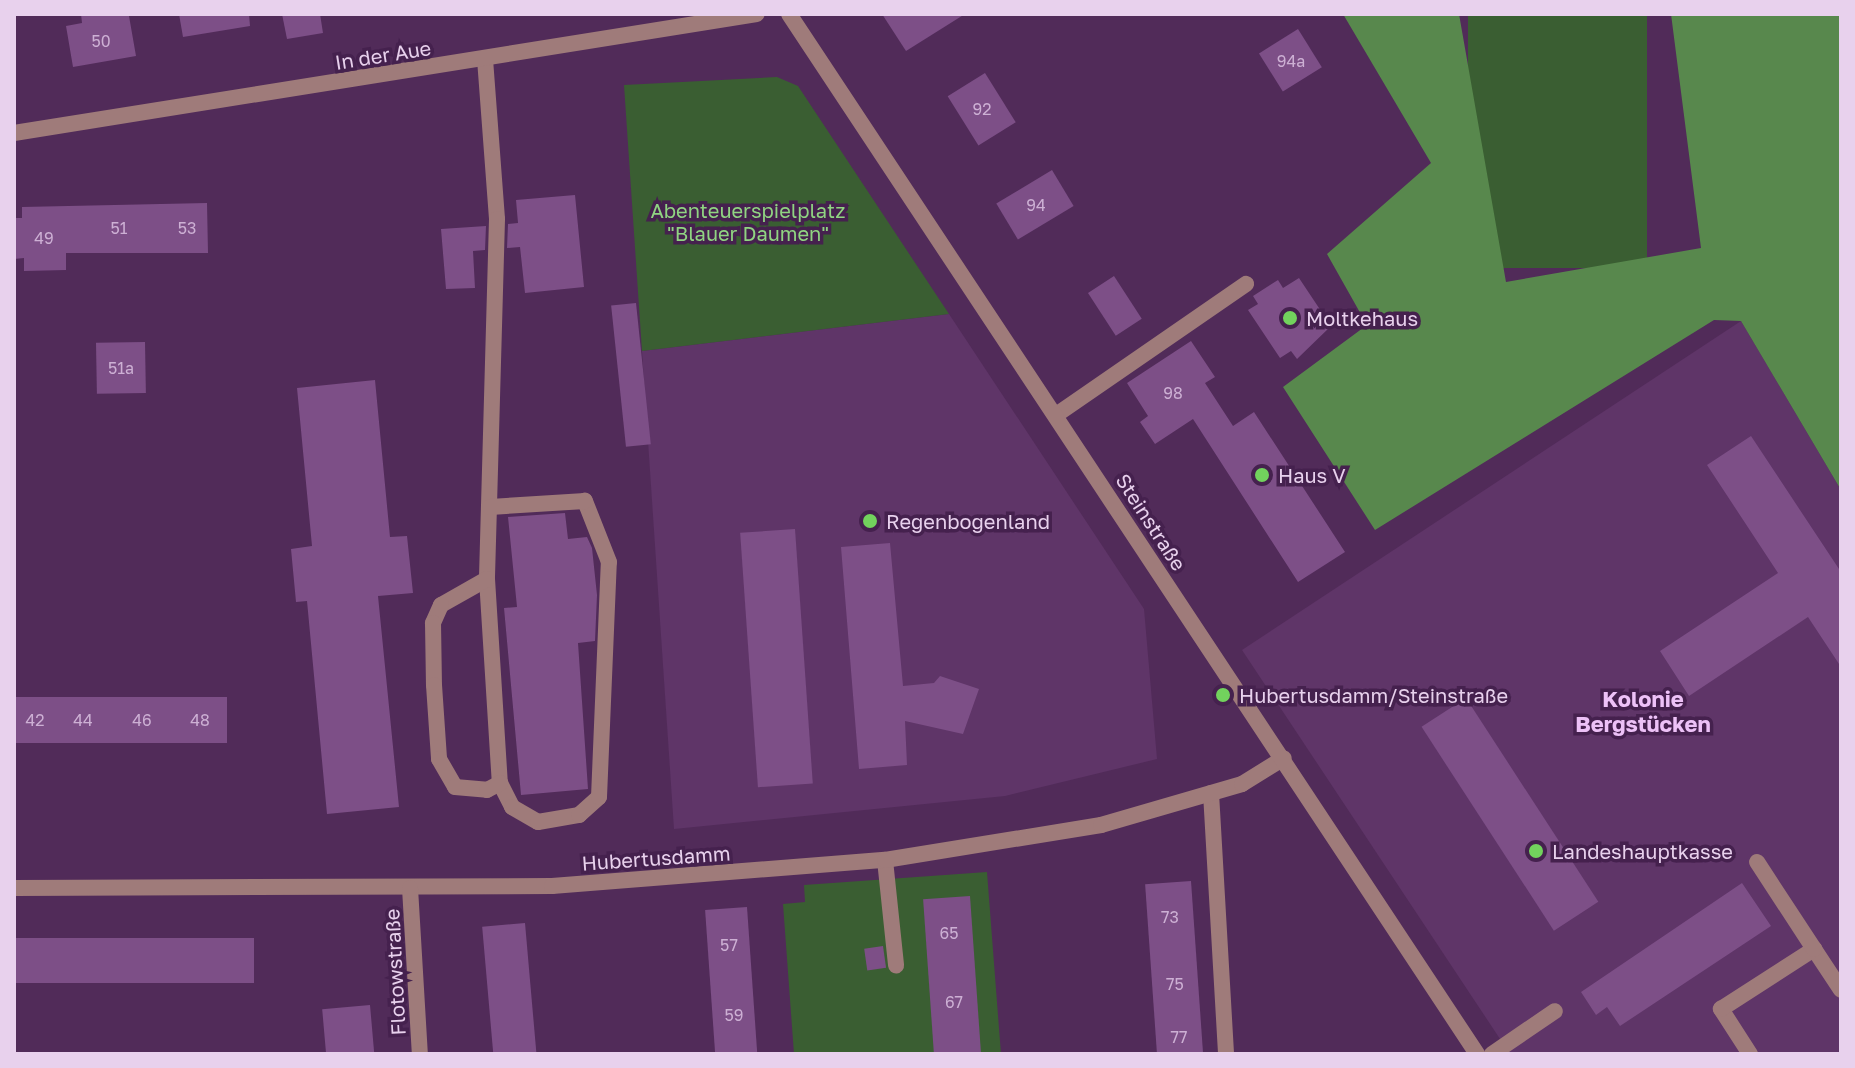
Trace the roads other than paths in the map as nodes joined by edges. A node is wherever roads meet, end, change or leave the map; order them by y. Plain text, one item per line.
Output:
1 (757, 14) edge
2 (789, 14) edge
3 (485, 59) junction
4 (14, 133) edge
5 (1246, 284) dead end
6 (1056, 415) junction
7 (490, 507) junction
8 (487, 579) junction
9 (1284, 758) junction
10 (500, 783) junction
11 (1211, 793) junction
12 (885, 860) junction
13 (1757, 862) dead end
14 (14, 888) edge
15 (410, 888) junction
16 (1814, 949) junction
17 (896, 965) dead end
18 (1841, 990) edge
19 (1555, 1011) dead end
20 (420, 1054) edge
21 (1226, 1054) edge
22 (1477, 1054) edge
23 (1492, 1054) edge
24 (1750, 1054) edge

1 - 3 street, In der Aue
2 - 6 street, Steinstraße
3 - 4 street, In der Aue
3 - 7 street
5 - 6 street
6 - 9 street, Steinstraße
7 - 8 street
7 - 10 street
8 - 10 street
8 - 10 street
9 - 11 street, Hubertusdamm
9 - 22 street, Steinstraße
11 - 12 street, Hubertusdamm
11 - 21 street
12 - 15 street, Hubertusdamm
12 - 17 street
13 - 16 street
14 - 15 street, Hubertusdamm
15 - 20 street, Flotowstraße
16 - 18 street
16 - 24 street
19 - 23 street

